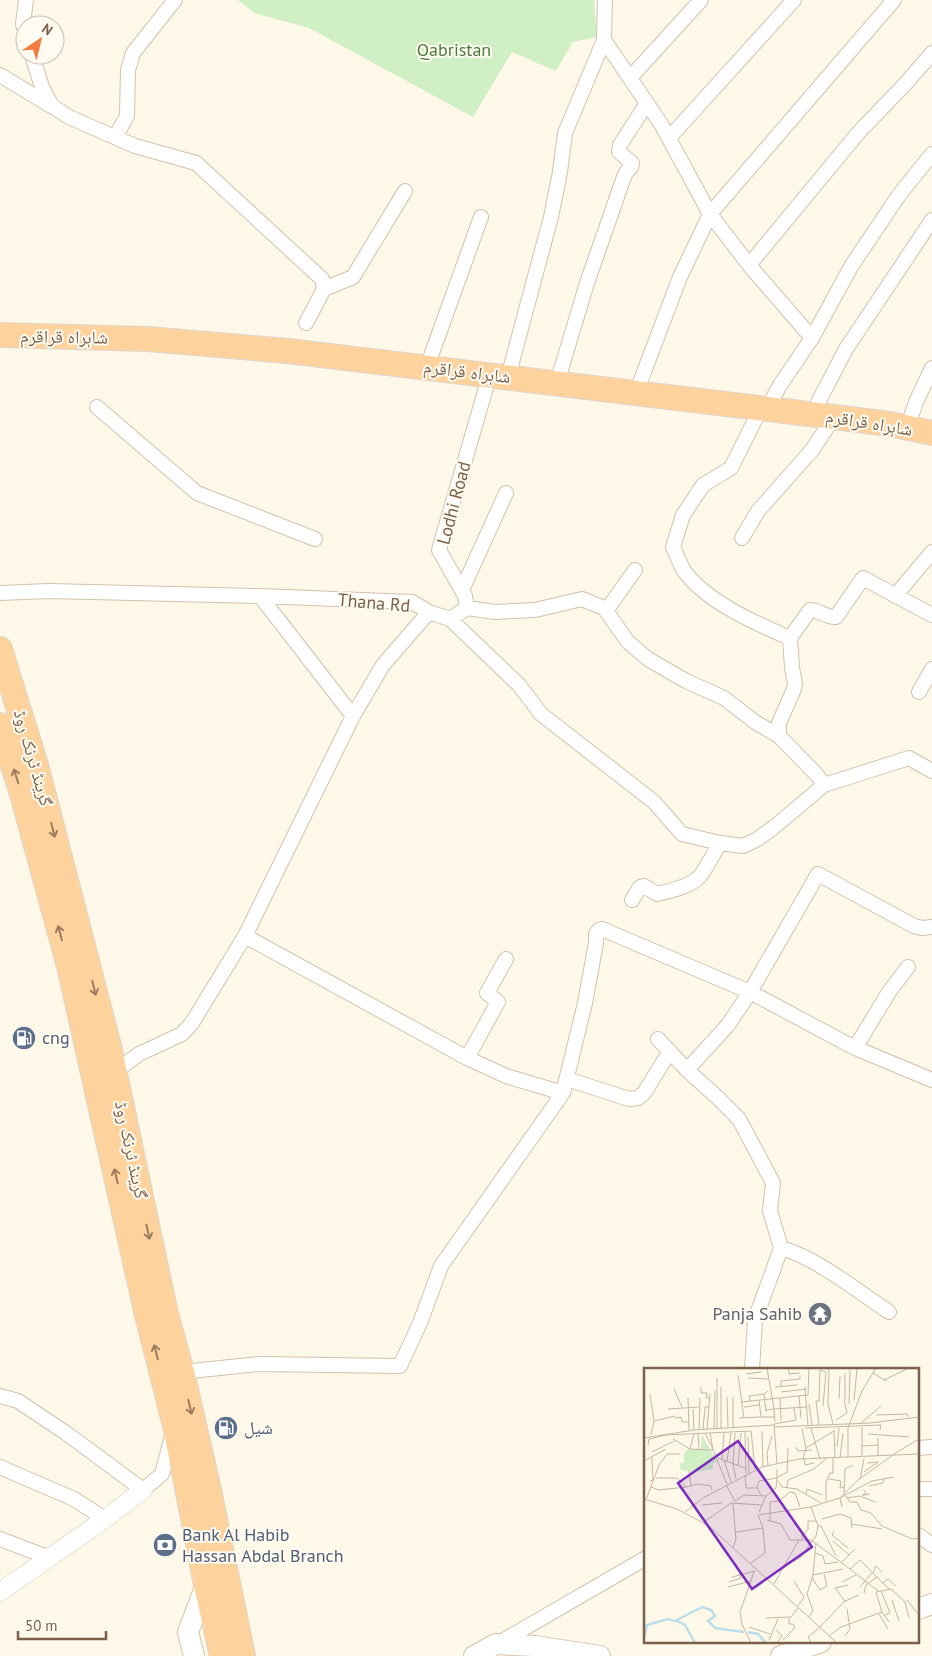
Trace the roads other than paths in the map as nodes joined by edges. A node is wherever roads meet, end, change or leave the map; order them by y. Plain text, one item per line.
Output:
1 (26, 0) edge
2 (175, 0) edge
3 (605, 0) edge
4 (701, 0) edge
5 (794, 0) edge
6 (894, 0) edge
7 (24, 15) edge
8 (604, 40) junction
9 (932, 53) edge
10 (35, 65) edge
11 (0, 75) edge
12 (630, 78) junction
13 (647, 103) junction
14 (52, 106) junction
15 (115, 137) junction
16 (669, 138) junction
17 (932, 154) edge
18 (405, 190) dead end
19 (710, 214) junction
20 (481, 217) dead end
21 (932, 220) edge
22 (750, 265) junction
23 (324, 289) junction
24 (306, 323) dead end
25 (0, 336) edge
26 (812, 338) junction
27 (427, 367) junction
28 (932, 368) edge
29 (499, 376) junction
30 (556, 383) junction
31 (636, 393) junction
32 (97, 407) dead end
33 (764, 408) junction
34 (823, 415) junction
35 (907, 428) junction
36 (932, 433) edge
37 (506, 493) dead end
38 (742, 538) dead end
39 (315, 539) dead end
40 (932, 552) edge
41 (635, 570) dead end
42 (462, 590) junction
43 (0, 593) edge
44 (260, 596) junction
45 (895, 596) junction
46 (467, 608) junction
47 (606, 611) junction
48 (429, 612) junction
49 (932, 615) edge
50 (450, 618) junction
51 (790, 638) junction
52 (0, 650) edge
53 (932, 669) edge
54 (919, 692) dead end
55 (353, 716) junction
56 (0, 725) edge
57 (779, 736) junction
58 (932, 771) edge
59 (824, 785) junction
60 (720, 843) junction
61 (632, 900) dead end
62 (932, 927) edge
63 (246, 936) junction
64 (506, 959) dead end
65 (908, 967) dead end
66 (750, 992) junction
67 (658, 1039) dead end
68 (109, 1046) junction
69 (856, 1048) junction
70 (670, 1051) junction
71 (140, 1054) junction
72 (467, 1058) junction
73 (687, 1070) junction
74 (114, 1072) junction
75 (567, 1079) junction
76 (932, 1080) edge
77 (563, 1093) junction
78 (781, 1248) junction
79 (890, 1312) dead end
80 (752, 1368) edge
81 (182, 1372) junction
82 (0, 1396) edge
83 (175, 1426) junction
84 (0, 1467) edge
85 (162, 1474) junction
86 (144, 1490) junction
87 (188, 1490) junction
88 (105, 1519) junction
89 (920, 1536) edge
90 (0, 1538) edge
91 (932, 1545) edge
92 (50, 1558) junction
93 (644, 1559) edge
94 (206, 1585) junction
95 (0, 1592) edge
96 (932, 1604) edge
97 (920, 1608) edge
98 (496, 1644) junction
99 (815, 1644) edge
100 (194, 1656) edge
101 (222, 1656) edge
102 (243, 1656) edge
103 (474, 1656) edge
104 (600, 1656) edge
105 (781, 1656) edge

1 - 7 street
2 - 15 street
3 - 8 street
4 - 12 street
5 - 16 street
6 - 19 street
8 - 12 street
8 - 29 street, Lodhi Road
9 - 22 street
10 - 14 street
11 - 14 street
12 - 13 street
13 - 16 street
13 - 30 street
14 - 15 street
15 - 23 street
16 - 19 street
17 - 26 street
18 - 23 street
19 - 22 street
19 - 31 street
20 - 27 street
21 - 34 street
22 - 26 street
23 - 24 street
25 - 27 highway, شاہراہ قراقرم
26 - 33 street
27 - 29 highway, شاہراہ قراقرم
28 - 35 street
29 - 30 highway, شاہراہ قراقرم
29 - 42 street, Lodhi Road
30 - 31 highway, شاہراہ قراقرم
31 - 33 highway, شاہراہ قراقرم
32 - 39 street
33 - 34 highway, شاہراہ قراقرم
33 - 51 street
34 - 35 highway, شاہراہ قراقرم
34 - 38 street
35 - 36 highway, شاہراہ قراقرم
37 - 42 street
40 - 45 street
41 - 47 street
42 - 46 street, Lodhi Road
43 - 44 street, Thana Rd
44 - 48 street, Thana Rd
44 - 55 street
45 - 49 street
45 - 51 street
46 - 47 street
46 - 50 street
47 - 57 street
48 - 50 street, Thana Rd
48 - 55 street
50 - 60 street, Thana Rd
51 - 57 street
52 -> 68 highway, گرینڈ ٹرنک روڈ
53 - 54 street
55 - 63 street
83 -> 56 highway, گرینڈ ٹرنک روڈ
57 - 59 street
58 - 59 street
59 - 60 street, Thana Rd
60 - 61 street
62 - 66 street
63 - 71 street
63 - 72 street
64 - 72 street
65 - 69 street
66 - 69 street
66 - 73 street
66 - 75 street
67 - 70 street
68 - 71 street
68 - 74 highway, گرینڈ ٹرنک روڈ
69 - 76 street
70 - 73 street
70 - 75 street
71 - 74 street
72 - 77 street
73 - 78 street
74 -> 81 highway, گرینڈ ٹرنک روڈ
75 - 77 street
77 - 81 street
78 - 79 street
78 - 80 street
81 -> 102 highway, گرینڈ ٹرنک روڈ
82 - 86 street
83 - 85 street
83 - 87 highway, گرینڈ ٹرنک روڈ
84 - 88 street
85 - 86 street
85 - 87 street
86 - 88 street
87 - 94 highway, گرینڈ ٹرنک روڈ
88 - 92 street
89 - 91 street
90 - 92 street
92 - 95 street
93 - 98 street
94 - 100 main road
94 - 101 highway, گرینڈ ٹرنک روڈ
96 - 97 main road
98 - 103 main road
98 - 104 main road
99 - 105 main road

